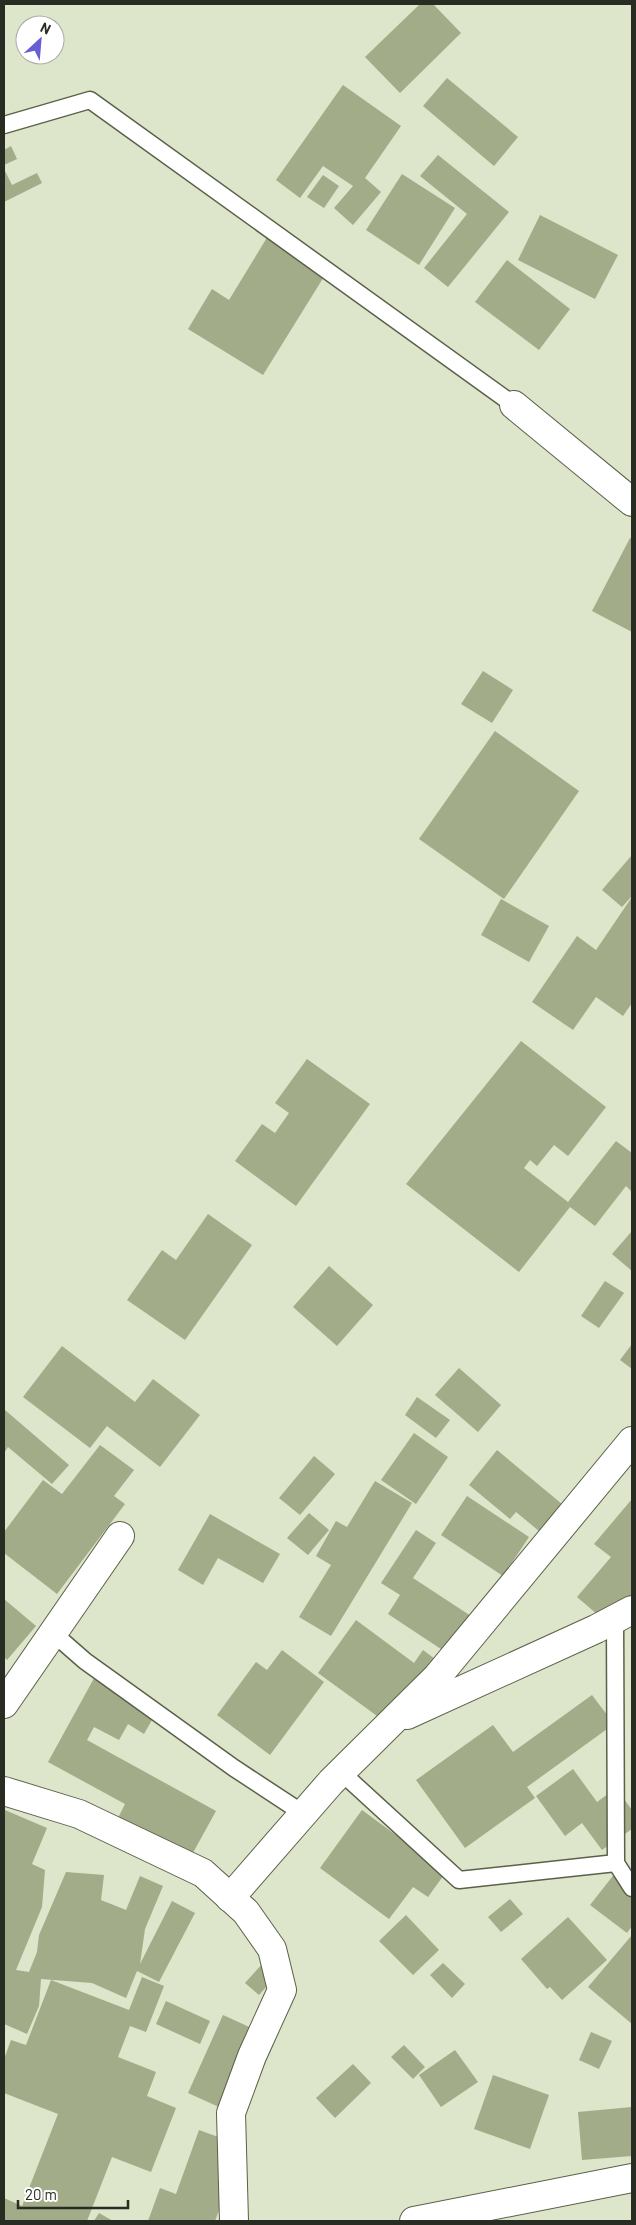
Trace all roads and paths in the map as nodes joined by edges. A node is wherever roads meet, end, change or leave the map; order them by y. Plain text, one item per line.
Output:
1 (4, 125) edge
2 (514, 406) joint
3 (632, 502) edge
4 (632, 1441) edge
5 (120, 1536) dead end
6 (624, 1614) edge
7 (53, 1633) junction
8 (4, 1704) edge
9 (390, 1723) junction
10 (341, 1772) junction
11 (4, 1791) edge
12 (304, 1814) junction
13 (616, 1863) junction
14 (632, 1888) edge
15 (230, 1898) junction
16 (632, 2178) edge
17 (234, 2221) edge
18 (414, 2221) edge

1 - 2 lane
2 - 3 street
4 - 9 street
5 - 7 street
6 - 9 street
6 - 13 lane
7 - 8 street
7 - 12 lane
9 - 10 street
10 - 12 street
10 - 13 lane
11 - 15 street
12 - 15 street
13 - 14 lane
15 - 17 street
16 - 18 street

